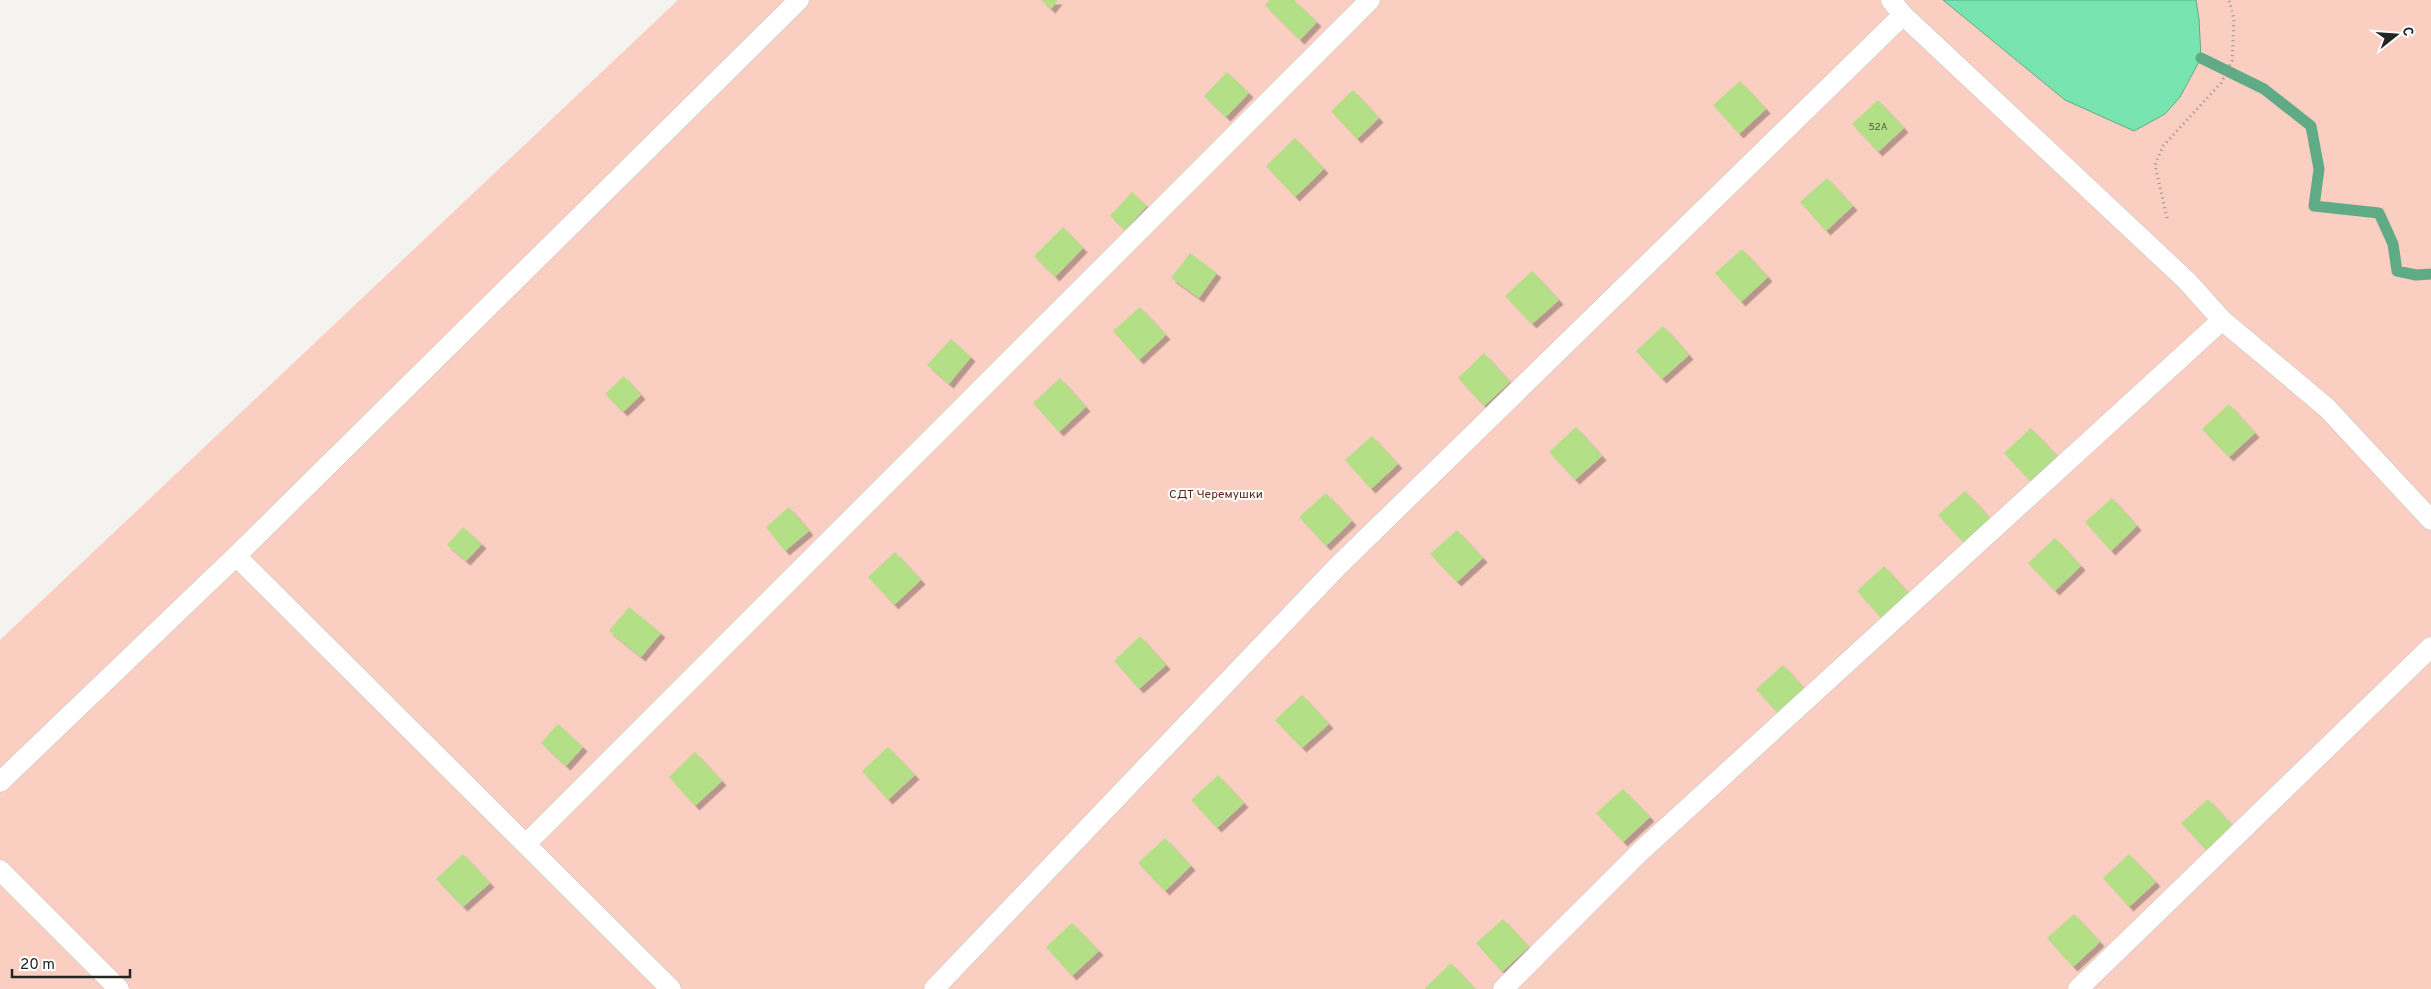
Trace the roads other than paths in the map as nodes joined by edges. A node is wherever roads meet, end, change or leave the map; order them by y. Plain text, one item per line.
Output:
1 (799, 0) edge
2 (1370, 0) edge
3 (1897, 7) edge
4 (2222, 320) junction
5 (2431, 520) edge
6 (236, 556) junction
7 (2431, 647) edge
8 (0, 782) edge
9 (526, 844) junction
10 (0, 870) edge
11 (119, 989) edge
12 (672, 989) edge
13 (934, 989) edge
14 (1503, 989) edge
15 (2078, 989) edge

1 - 6 lane
2 - 9 lane
3 - 4 lane
3 - 13 lane
4 - 5 lane
4 - 14 lane
6 - 8 lane
6 - 9 lane
7 - 15 lane
9 - 12 lane
10 - 11 lane

